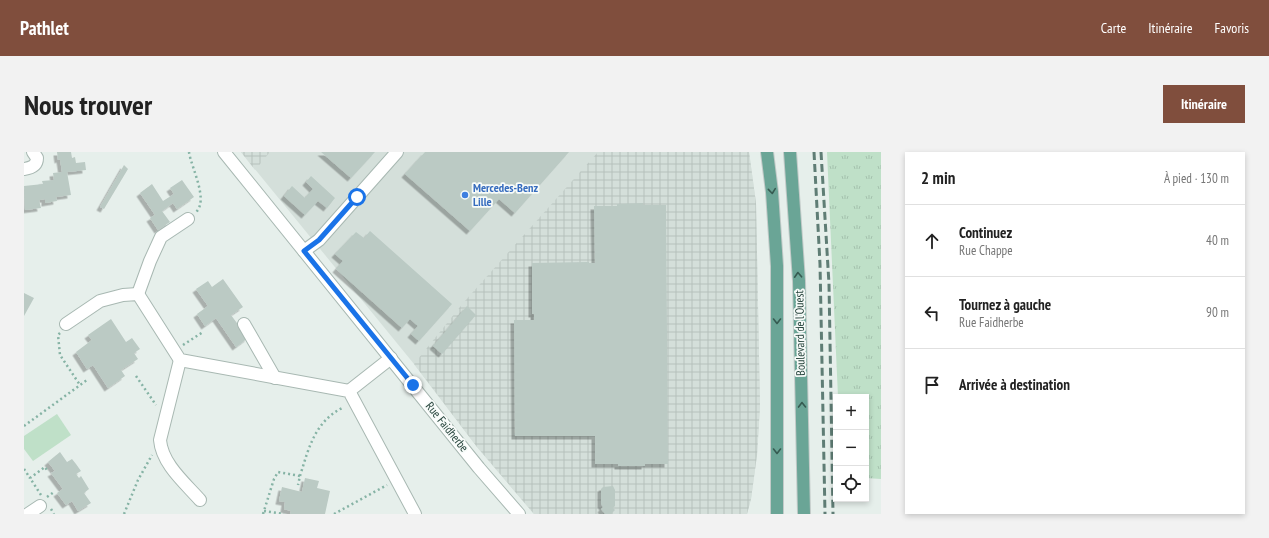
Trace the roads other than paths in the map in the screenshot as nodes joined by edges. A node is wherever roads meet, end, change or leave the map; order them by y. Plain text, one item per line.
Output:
1 (33, 152) edge
2 (224, 152) edge
3 (396, 152) edge
4 (767, 152) edge
5 (790, 152) edge
6 (24, 169) edge
7 (188, 219) road end
8 (304, 251) junction
9 (138, 294) junction
10 (66, 324) road end
11 (244, 324) dead end
12 (177, 355) junction
13 (391, 358) junction
14 (275, 378) junction
15 (352, 396) junction
16 (200, 500) dead end
17 (40, 506) dead end
18 (778, 510) edge
19 (28, 514) edge
20 (415, 514) edge
21 (519, 514) edge
22 (804, 514) edge

1 - 6 street
2 - 8 street, Rue Faidherbe
3 - 8 street
4 -> 18 main road, Boulevard de l'Ouest
22 -> 5 main road, Boulevard de l'Ouest
7 - 9 street
8 - 13 street, Rue Faidherbe
9 - 10 street
9 - 12 street
11 - 14 street
12 - 14 street
12 - 16 street
13 - 15 street
13 - 21 street, Rue Faidherbe
14 - 15 street
15 - 20 street
17 - 19 street

